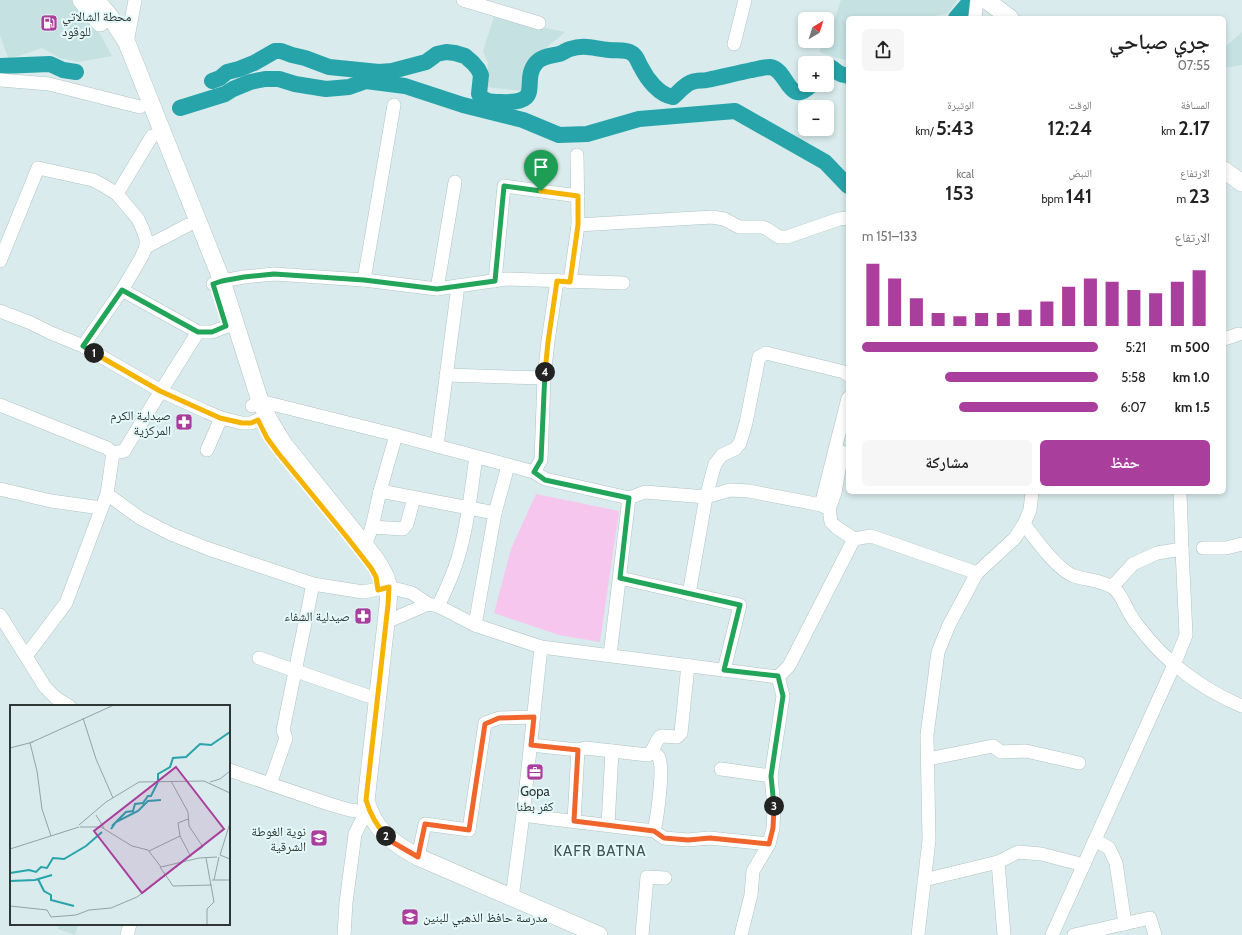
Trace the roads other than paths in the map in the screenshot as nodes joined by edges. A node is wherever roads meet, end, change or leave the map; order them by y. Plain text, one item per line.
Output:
1 (81, 0) edge
2 (96, 0) edge
3 (136, 0) edge
4 (463, 0) edge
5 (744, 0) edge
6 (977, 0) edge
7 (986, 0) edge
8 (975, 16) edge
9 (1007, 16) edge
10 (540, 23) dead end
11 (126, 43) junction
12 (734, 44) dead end
13 (0, 80) edge
14 (394, 104) dead end
15 (140, 107) junction
16 (152, 136) junction
17 (577, 155) dead end
18 (1226, 171) edge
19 (455, 182) dead end
20 (1242, 183) edge
21 (117, 194) junction
22 (578, 196) junction
23 (846, 218) edge
24 (188, 225) junction
25 (578, 225) junction
26 (146, 247) junction
27 (0, 261) edge
28 (364, 280) junction
29 (495, 281) junction
30 (557, 281) junction
31 (570, 282) junction
32 (217, 283) junction
33 (623, 283) dead end
34 (458, 286) junction
35 (437, 289) junction
36 (122, 290) junction
37 (0, 311) edge
38 (226, 326) junction
39 (198, 332) junction
40 (1239, 334) dead end
41 (1226, 338) edge
42 (83, 346) junction
43 (846, 373) edge
44 (446, 375) junction
45 (544, 378) junction
46 (160, 391) junction
47 (0, 405) edge
48 (846, 407) edge
49 (256, 409) junction
50 (220, 418) junction
51 (846, 430) edge
52 (396, 434) junction
53 (437, 446) junction
54 (207, 450) dead end
55 (113, 453) junction
56 (476, 457) junction
57 (508, 466) junction
58 (534, 472) junction
59 (0, 489) edge
60 (380, 491) junction
61 (108, 494) junction
62 (1032, 494) edge
63 (1180, 494) edge
64 (706, 497) junction
65 (414, 498) junction
66 (629, 498) junction
67 (825, 507) junction
68 (102, 508) junction
69 (468, 508) junction
70 (495, 513) junction
71 (1024, 524) junction
72 (372, 528) junction
73 (854, 539) junction
74 (1242, 544) edge
75 (365, 546) junction
76 (1203, 548) dead end
77 (1182, 549) junction
78 (977, 573) junction
79 (620, 578) junction
80 (313, 584) junction
81 (1112, 587) junction
82 (384, 588) junction
83 (689, 594) junction
84 (433, 605) junction
85 (0, 615) edge
86 (386, 622) junction
87 (476, 625) junction
88 (542, 647) junction
89 (610, 655) junction
90 (26, 656) junction
91 (259, 658) dead end
92 (688, 665) junction
93 (1174, 665) junction
94 (294, 670) junction
95 (724, 670) junction
96 (778, 676) junction
97 (368, 696) junction
98 (67, 705) edge
99 (1242, 706) edge
100 (534, 717) junction
101 (531, 745) junction
102 (578, 750) junction
103 (612, 751) junction
104 (653, 752) junction
105 (928, 760) junction
106 (1079, 763) dead end
107 (721, 769) dead end
108 (230, 770) edge
109 (771, 776) junction
110 (270, 784) junction
111 (523, 814) junction
112 (360, 815) junction
113 (574, 821) junction
114 (608, 825) junction
115 (654, 831) junction
116 (1095, 840) junction
117 (769, 844) junction
118 (418, 857) junction
119 (998, 862) junction
120 (1084, 865) junction
121 (665, 878) dead end
122 (924, 880) junction
123 (512, 898) junction
124 (1060, 919) junction
125 (1125, 924) junction
126 (130, 925) edge
127 (127, 935) edge
128 (344, 935) edge
129 (572, 935) edge
130 (599, 935) edge
131 (642, 935) edge
132 (741, 935) edge
133 (918, 935) edge
134 (1004, 935) edge
135 (1052, 935) edge
136 (1069, 935) edge
137 (1074, 935) edge
138 (1154, 935) edge

1 - 15 main road
2 - 11 main road
3 - 11 street
4 - 10 street
5 - 12 street
6 - 8 street
7 - 9 main road
11 - 32 main road
13 - 15 street
14 - 28 street
15 - 16 main road
16 - 21 street
16 - 24 main road
17 - 22 street
18 - 20 main road
19 - 35 street
21 - 26 street
21 - 27 street
22 - 25 street
22 - 29 street
23 - 25 street
24 - 26 street
24 - 32 main road
25 - 31 street
26 - 36 street
28 - 32 street
28 - 35 street
29 - 30 street
29 - 34 street
30 - 31 street
30 - 45 street
31 - 33 street
32 - 38 main road
32 - 49 main road
34 - 35 street
34 - 44 street
36 - 39 street
36 - 42 street
37 - 42 street
38 - 39 street
38 - 49 main road
39 - 46 street
40 - 41 street
42 - 46 street
43 - 64 street
44 - 45 street
44 - 53 street
45 - 58 street
46 - 50 street
46 - 55 street
47 - 55 street
48 - 67 street
49 - 50 street
49 - 52 street
49 - 75 main road
49 - 82 main road
50 - 54 street
51 - 67 street
52 - 53 street
52 - 60 street
53 - 56 street
55 - 61 street
56 - 57 street
56 - 69 street
57 - 58 street
57 - 70 street
58 - 66 street
59 - 68 street
60 - 65 street
60 - 72 street
61 - 68 street
61 - 80 street
62 - 71 street
63 - 77 street
64 - 66 street
64 - 67 street
64 - 83 street
65 - 69 street
65 - 72 street
66 - 79 street
67 - 73 street
68 - 90 street
69 - 70 street
69 - 84 street
70 - 87 street
71 - 78 street
71 - 81 street
72 - 75 street
73 - 78 street
73 - 96 street
74 - 76 street
75 - 82 main road
77 - 81 street
77 - 93 street
78 - 105 street
79 - 83 street
79 - 89 street
80 - 82 street
80 - 94 street
81 - 93 street
82 - 84 street
82 - 86 main road
82 - 97 main road
83 - 95 street
84 - 86 street
84 - 87 street
85 - 90 street
86 - 118 main road
87 - 88 street
88 - 89 street
88 - 100 street
89 - 92 street
90 - 98 street
91 - 94 street
92 - 95 street
92 - 104 street
93 - 99 street
93 - 116 street
94 - 97 street
94 - 110 street
95 - 96 street
96 - 109 street
97 - 112 main road
100 - 101 street
100 - 118 street
101 - 102 street
101 - 111 street
102 - 103 street
102 - 113 street
103 - 104 street
103 - 114 street
104 - 115 street
105 - 106 street
105 - 122 street
107 - 109 street
108 - 110 street
109 - 117 street
110 - 112 street
111 - 113 street
111 - 123 street
112 - 128 street
112 - 129 main road
113 - 114 street
114 - 115 street
115 - 117 street
116 - 120 street
116 - 125 street
117 - 132 street
118 - 123 main road
119 - 120 street
119 - 122 street
119 - 134 street
120 - 124 street
121 - 131 street
122 - 133 street
123 - 130 main road
124 - 135 street
124 - 136 street
125 - 137 street
125 - 138 street
126 - 127 street

